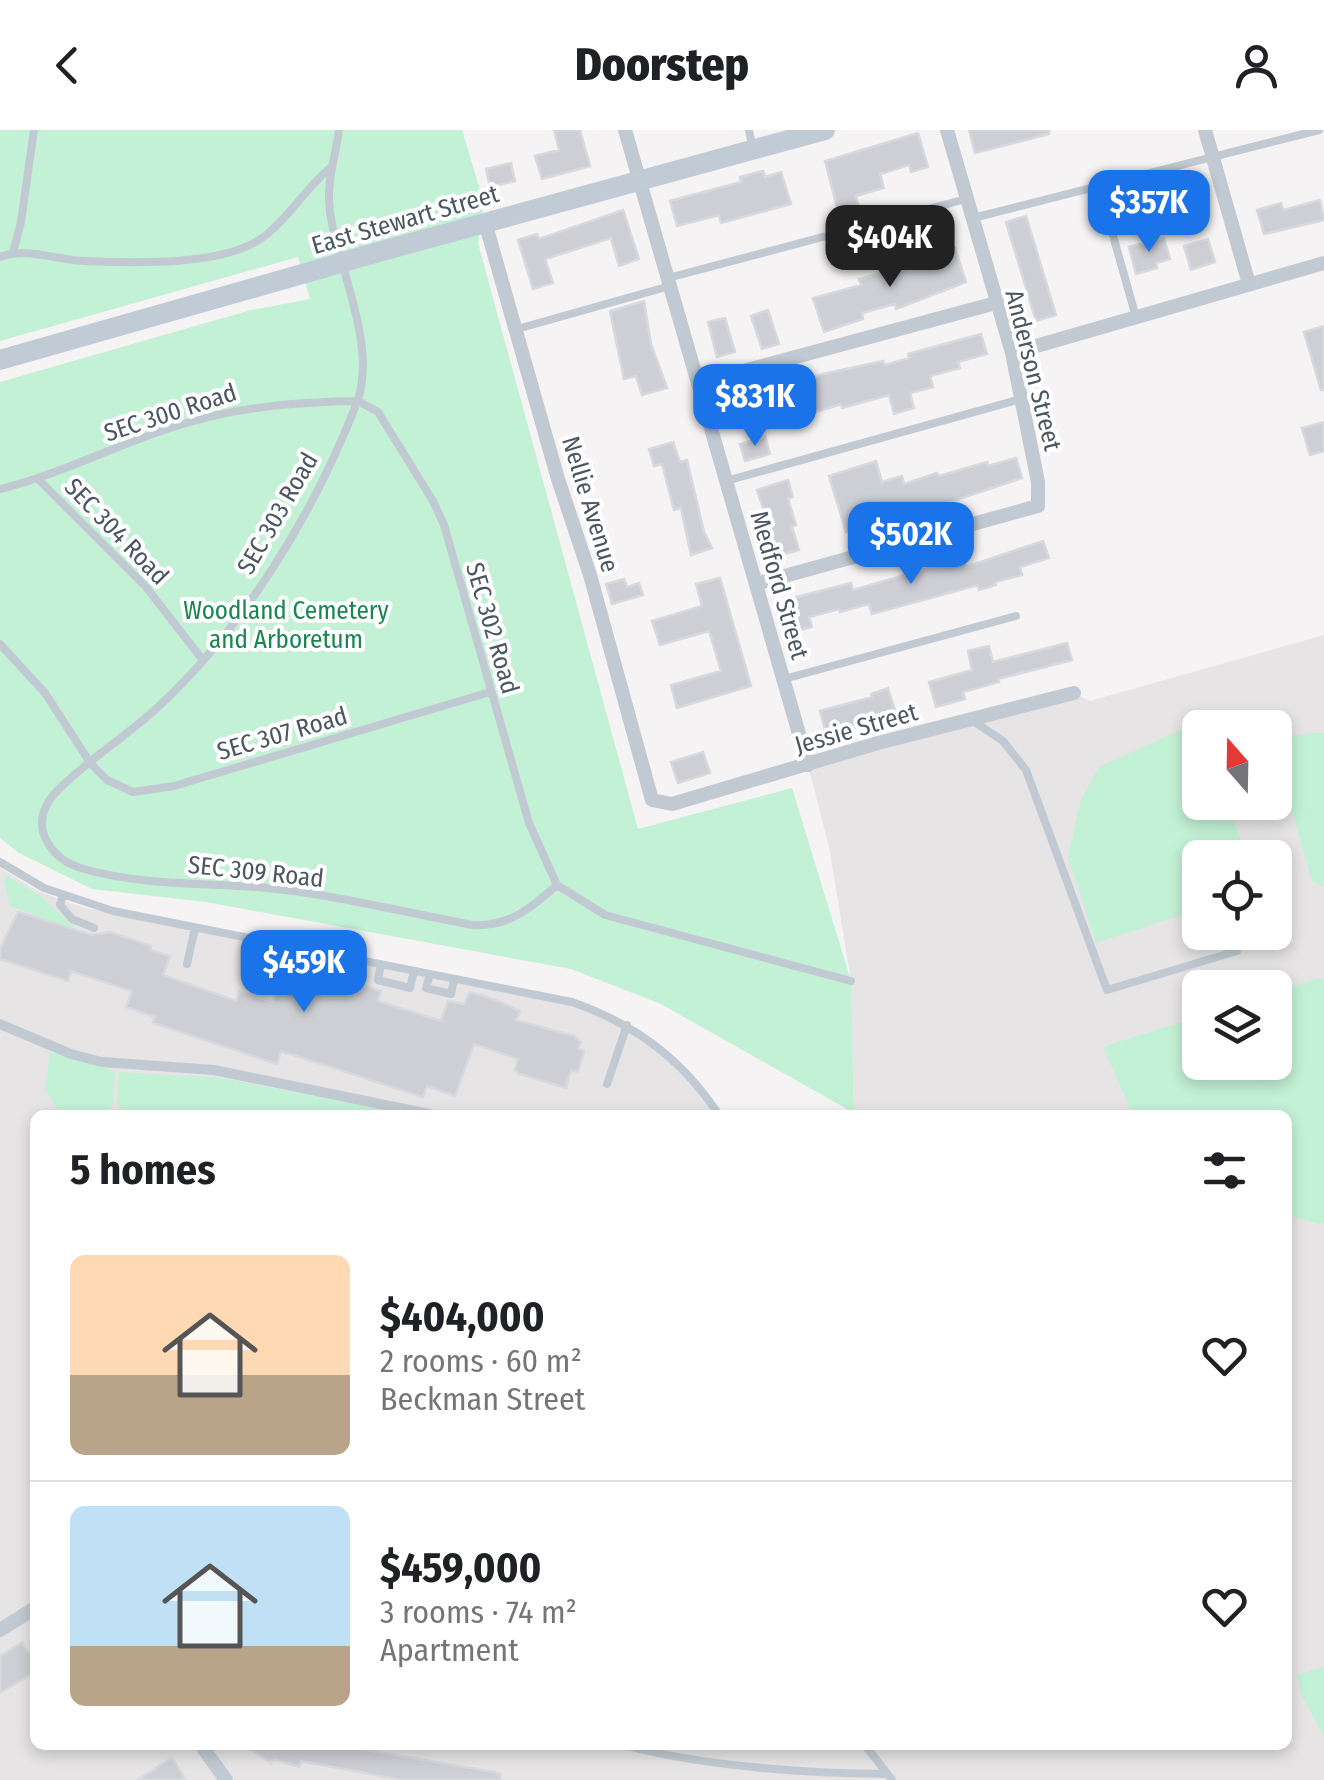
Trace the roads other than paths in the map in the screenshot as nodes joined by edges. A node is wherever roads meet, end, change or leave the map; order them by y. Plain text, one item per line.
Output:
1 (34, 130) edge
2 (339, 130) edge
3 (625, 130) edge
4 (824, 130) edge
5 (947, 130) edge
6 (1204, 130) edge
7 (1319, 130) edge
8 (788, 135) edge
9 (751, 140) edge
10 (1212, 157) junction
11 (330, 168) junction
12 (638, 180) junction
13 (1099, 186) junction
14 (966, 199) junction
15 (973, 218) junction
16 (485, 222) junction
17 (13, 252) junction
18 (0, 257) edge
19 (1324, 263) edge
20 (669, 282) junction
21 (1250, 284) junction
22 (996, 303) junction
23 (1136, 316) junction
24 (517, 329) junction
25 (1012, 353) junction
26 (0, 360) edge
27 (699, 384) junction
28 (1021, 399) junction
29 (358, 401) junction
30 (38, 480) junction
31 (726, 480) junction
32 (0, 489) edge
33 (756, 584) junction
34 (1016, 616) dead end
35 (0, 644) edge
36 (202, 659) junction
37 (784, 680) junction
38 (490, 692) junction
39 (1074, 694) dead end
40 (970, 719) junction
41 (91, 764) junction
42 (808, 765) junction
43 (652, 800) joint
44 (0, 862) edge
45 (557, 885) junction
46 (63, 895) junction
47 (94, 928) dead end
48 (196, 928) junction
49 (1237, 951) dead end
50 (187, 964) dead end
51 (381, 964) junction
52 (414, 971) junction
53 (430, 974) junction
54 (454, 980) junction
55 (850, 981) dead end
56 (0, 1024) edge
57 (627, 1025) junction
58 (607, 1084) dead end
59 (412, 1110) edge
60 (715, 1110) edge
61 (30, 1611) edge
62 (0, 1630) edge
63 (205, 1750) edge
64 (646, 1750) edge
65 (870, 1750) edge
66 (890, 1777) edge
67 (226, 1780) edge

1 - 17 lane
2 - 11 lane
3 - 12 street, Medford Street
4 - 8 main road, East Stewart Street
5 - 14 street, Anderson Street
6 - 10 street
7 - 10 lane
8 - 9 main road, East Stewart Street
9 - 12 main road, East Stewart Street
10 - 13 lane
10 - 21 street
11 - 17 lane
11 - 29 lane
12 - 16 main road, East Stewart Street
12 - 20 street, Medford Street
13 - 15 lane
13 - 23 lane
14 - 15 street, Anderson Street
14 - 20 lane
15 - 22 street, Anderson Street
16 - 24 street, Nellie Avenue
16 - 26 main road, East Stewart Street, bridge
17 - 18 lane
19 - 21 street
20 - 24 lane
20 - 27 street, Medford Street
21 - 23 street
22 - 25 street, Anderson Street
22 - 27 street
23 - 25 street
24 - 43 street, Nellie Avenue
25 - 28 street, Anderson Street
27 - 31 street, Medford Street
28 - 31 lane
28 - 33 street, Anderson Street
29 - 30 lane, SEC 300 Road
29 - 36 lane, SEC 303 Road
29 - 38 lane, SEC 302 Road
30 - 32 lane, SEC 300 Road
30 - 36 lane, SEC 304 Road
31 - 33 street, Medford Street
33 - 37 street, Medford Street
34 - 37 lane
35 - 41 lane
36 - 41 lane, SEC 303 Road
37 - 42 street, Medford Street
38 - 41 lane, SEC 307 Road
38 - 45 lane, SEC 302 Road
39 - 40 street, Jessie Street
40 - 42 street, Jessie Street
40 - 49 lane
41 - 45 lane, SEC 309 Road
42 - 43 street, Jessie Street
44 - 46 lane
45 - 55 lane
46 - 47 lane
46 - 48 lane
48 - 50 lane
48 - 51 lane
51 - 52 lane
51 - 52 lane
52 - 53 lane
53 - 54 lane
53 - 54 lane
54 - 57 lane
56 - 59 street
57 - 58 lane
57 - 60 lane
61 - 62 street
63 - 67 street
64 - 66 lane
65 - 66 lane

